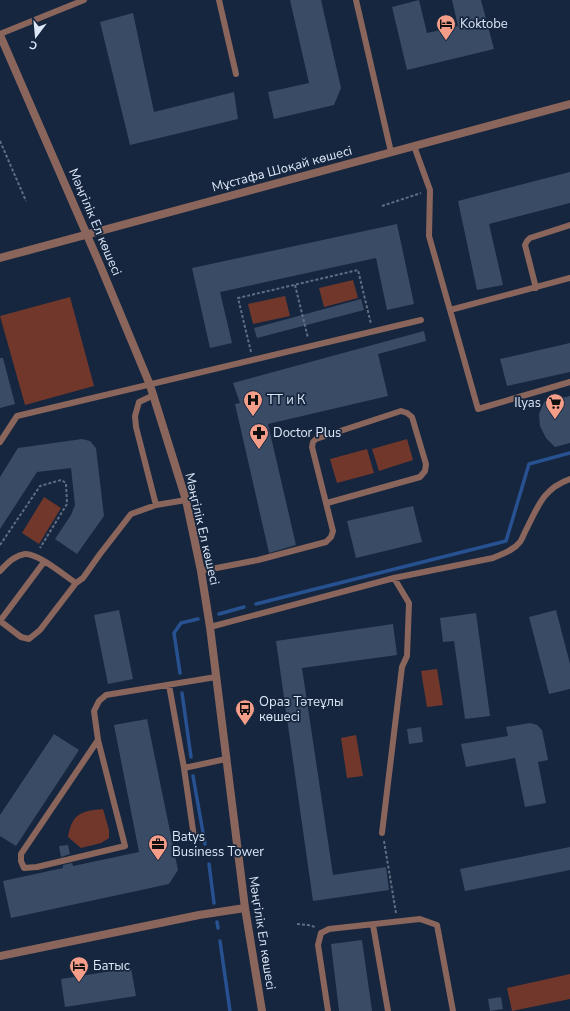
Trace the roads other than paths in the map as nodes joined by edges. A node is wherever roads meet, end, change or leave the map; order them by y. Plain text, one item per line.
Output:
1 (84, 0) edge
2 (219, 0) edge
3 (356, 0) edge
4 (0, 34) edge
5 (236, 74) dead end
6 (570, 104) edge
7 (414, 146) junction
8 (391, 152) junction
9 (570, 225) edge
10 (87, 235) junction
11 (0, 258) edge
12 (570, 278) edge
13 (536, 288) junction
14 (450, 310) junction
15 (421, 320) dead end
16 (570, 382) edge
17 (150, 385) junction
18 (154, 395) junction
19 (0, 442) edge
20 (570, 479) edge
21 (186, 500) junction
22 (327, 503) junction
23 (156, 504) junction
24 (44, 562) junction
25 (0, 571) edge
26 (201, 571) junction
27 (394, 578) junction
28 (76, 583) junction
29 (0, 621) edge
30 (210, 627) junction
31 (216, 677) junction
32 (169, 685) junction
33 (98, 740) junction
34 (226, 759) junction
35 (184, 768) junction
36 (382, 833) road end
37 (194, 837) dead end
38 (245, 908) junction
39 (373, 925) junction
40 (0, 956) edge
41 (262, 1011) edge
42 (328, 1011) edge
43 (388, 1011) edge
44 (453, 1011) edge

1 - 4 lane
2 - 5 lane
3 - 8 lane
4 - 10 street, Мәңгілік Ел көшесі
6 - 7 street, Мұстафа Шоқай көшесі
7 - 8 street, Мұстафа Шоқай көшесі
7 - 14 lane
8 - 10 street, Мұстафа Шоқай көшесі
9 - 13 lane
10 - 11 street, Мұстафа Шоқай көшесі
10 - 17 street, Мәңгілік Ел көшесі
12 - 13 lane
13 - 14 lane
14 - 16 lane
15 - 17 lane
17 - 18 street, Мәңгілік Ел көшесі
17 - 19 lane
18 - 21 street, Мәңгілік Ел көшесі
18 - 23 lane
20 - 27 lane
21 - 23 lane
21 - 26 street, Мәңгілік Ел көшесі
22 - 22 lane
22 - 26 lane
23 - 28 lane
24 - 25 lane
24 - 28 lane
24 - 29 lane
26 - 30 street, Мәңгілік Ел көшесі
27 - 30 lane
27 - 36 lane
28 - 29 lane
30 - 31 street, Мәңгілік Ел көшесі
31 - 32 lane
31 - 34 street, Мәңгілік Ел көшесі
32 - 33 lane
32 - 35 lane
33 - 33 lane
34 - 35 lane
34 - 38 street, Мәңгілік Ел көшесі
35 - 37 lane
38 - 40 street
38 - 41 street, Мәңгілік Ел көшесі
39 - 42 lane
39 - 43 lane
39 - 44 lane

